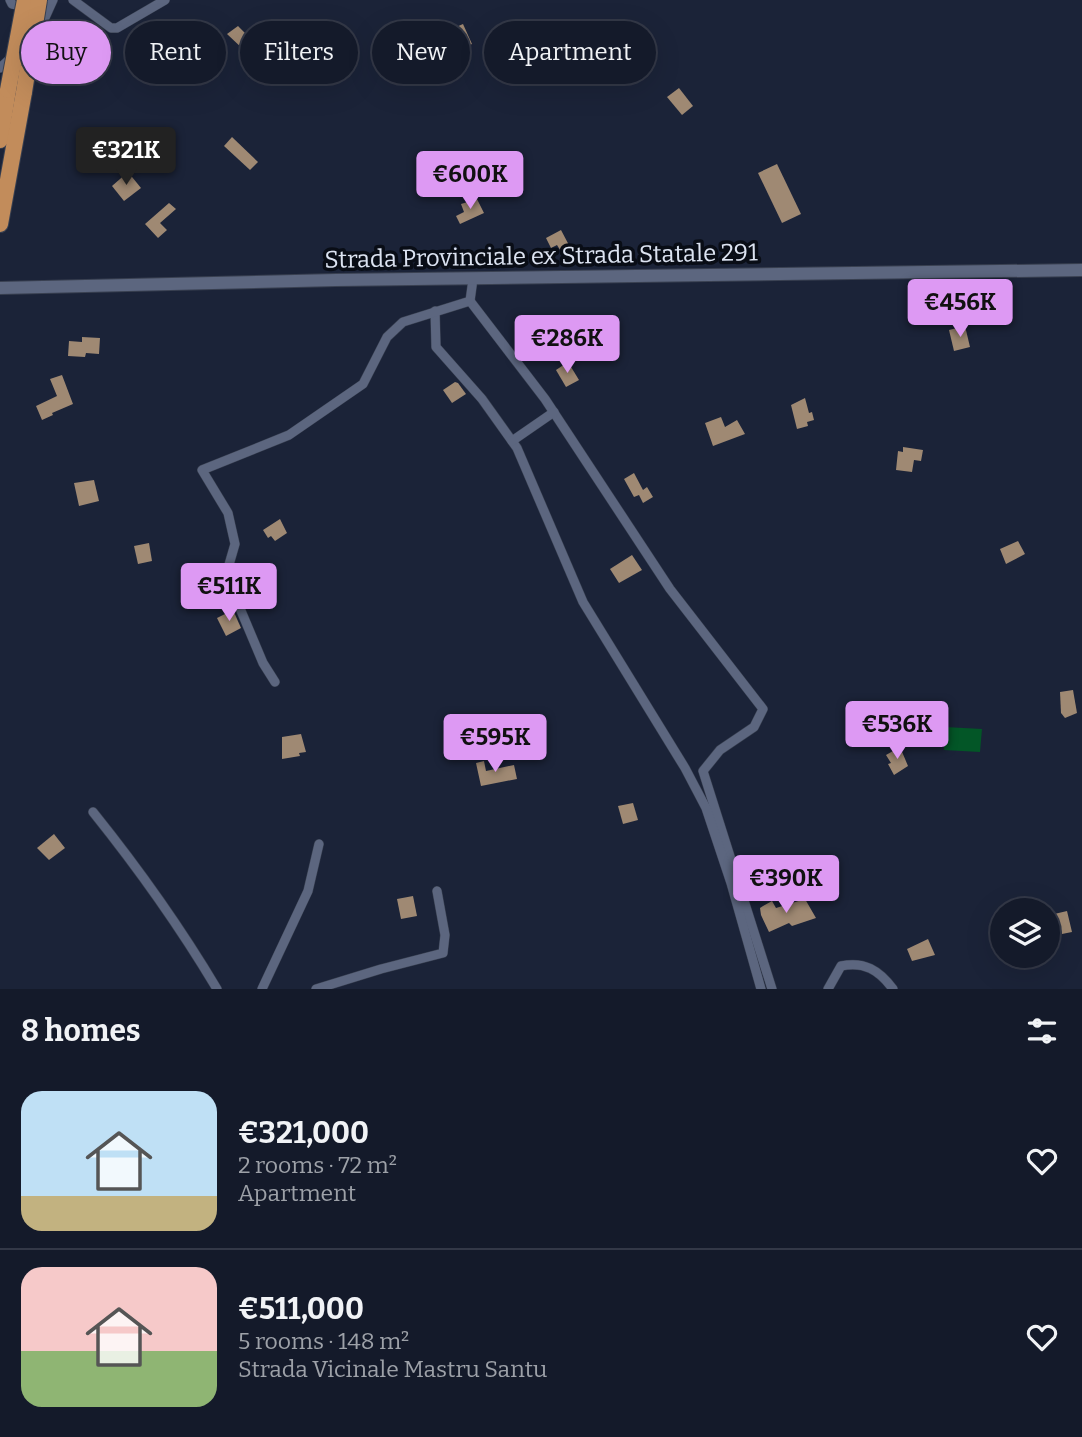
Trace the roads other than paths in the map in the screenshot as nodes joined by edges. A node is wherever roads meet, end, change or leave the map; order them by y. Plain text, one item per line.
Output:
1 (10, 0) edge
2 (25, 0) edge
3 (53, 0) edge
4 (73, 0) edge
5 (164, 0) edge
6 (43, 6) edge
7 (0, 68) edge
8 (16, 91) junction
9 (0, 140) edge
10 (0, 223) edge
11 (1082, 270) edge
12 (473, 279) junction
13 (0, 288) edge
14 (470, 301) junction
15 (435, 312) junction
16 (554, 412) junction
17 (512, 441) junction
18 (275, 682) dead end
19 (93, 812) dead end
20 (319, 844) dead end
21 (436, 891) dead end
22 (217, 989) edge
23 (262, 989) edge
24 (316, 989) edge
25 (761, 989) edge
26 (772, 989) edge
27 (828, 989) edge
28 (893, 989) edge

1 - 6 street
2 - 8 highway, bridge
3 - 6 street
4 - 5 street
6 - 7 street
6 - 8 highway, bridge
8 - 9 highway
8 - 10 highway
11 - 12 street, Strada Provinciale ex Strada Statale 291
12 - 13 street, Strada Provinciale ex Strada Statale 291
12 - 14 street
14 - 15 street
14 - 16 street
15 - 17 street
15 - 18 street
16 - 17 street
16 - 26 street
17 - 25 street
19 - 22 street
20 - 23 street
21 - 24 street
27 - 28 street

